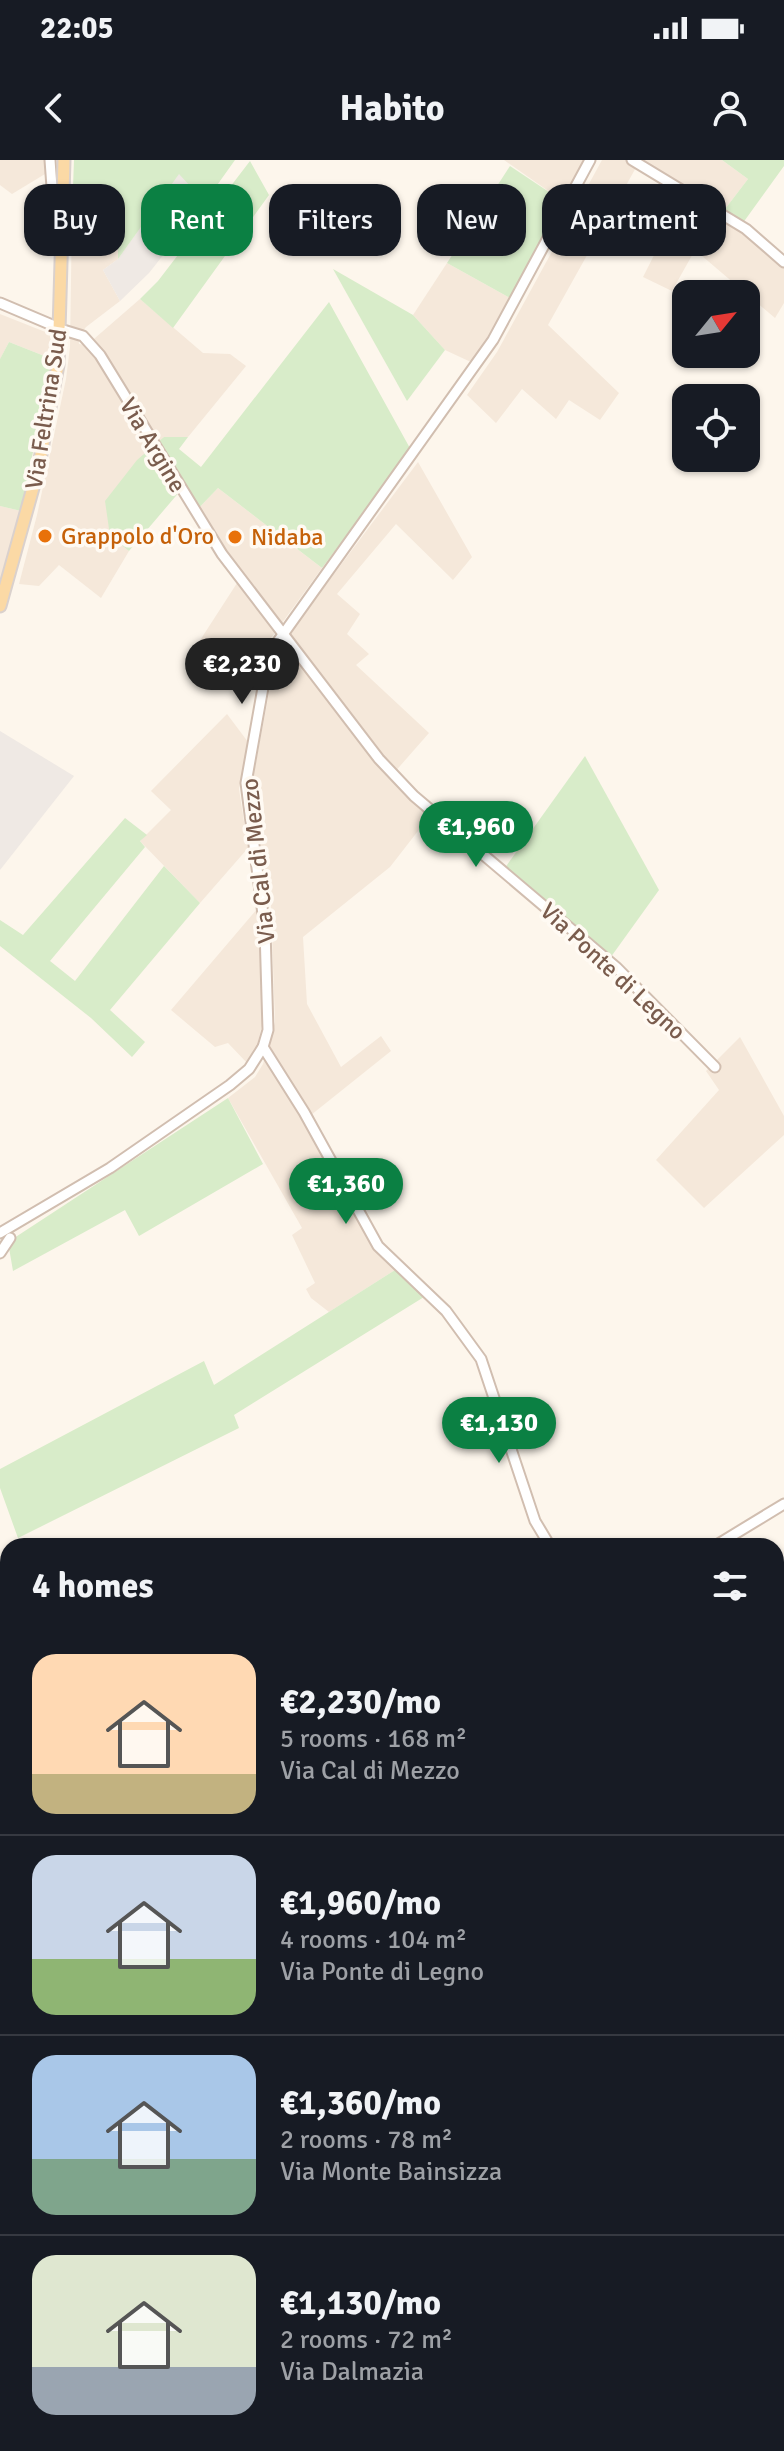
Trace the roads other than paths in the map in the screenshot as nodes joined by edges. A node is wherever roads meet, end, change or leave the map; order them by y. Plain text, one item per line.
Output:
1 (50, 160) edge
2 (64, 160) edge
3 (590, 160) edge
4 (632, 160) edge
5 (51, 184) edge
6 (64, 184) edge
7 (60, 256) edge
8 (784, 262) edge
9 (0, 303) edge
10 (56, 327) junction
11 (0, 606) edge
12 (282, 631) junction
13 (263, 1047) junction
14 (715, 1067) dead end
15 (0, 1233) edge
16 (10, 1238) dead end
17 (0, 1253) edge
18 (784, 1504) edge
19 (545, 1538) edge
20 (728, 1538) edge

1 - 5 street
2 - 6 main road, Via Feltrina Sud
3 - 12 street, Via Cal di Mezzo
4 - 8 street
7 - 10 main road, Via Feltrina Sud
9 - 10 street
10 - 11 main road, Via Feltrina Sud
10 - 12 street, Via Argine
12 - 13 street, Via Cal di Mezzo
12 - 14 street, Via Ponte di Legno
13 - 15 street
13 - 19 street
16 - 17 street
18 - 20 street

